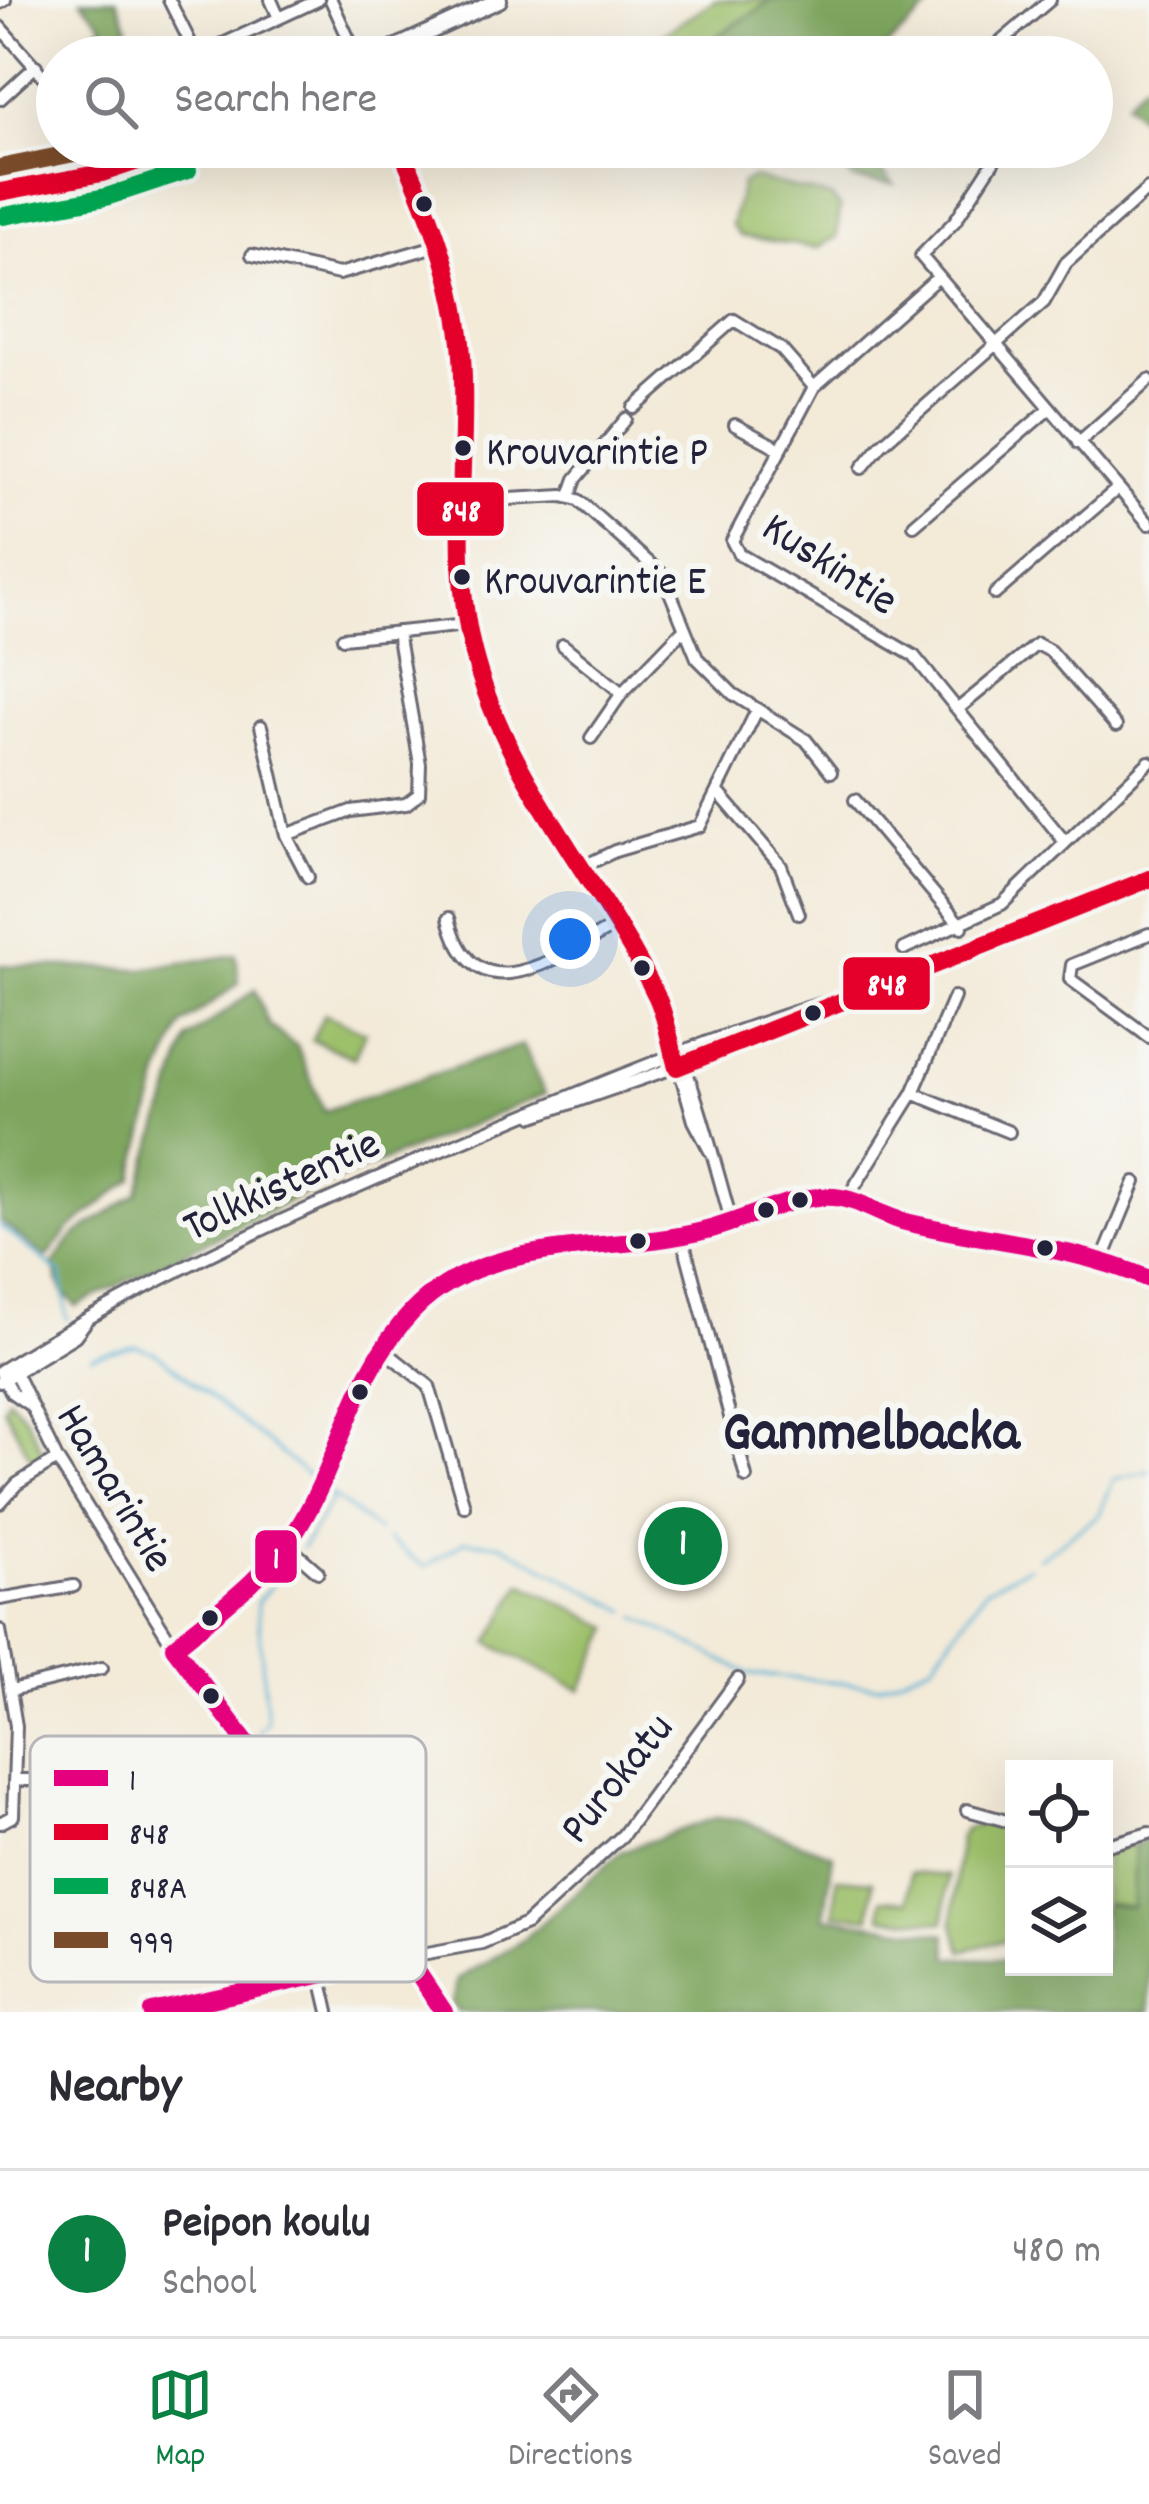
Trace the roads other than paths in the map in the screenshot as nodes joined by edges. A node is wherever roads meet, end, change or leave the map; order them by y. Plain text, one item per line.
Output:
1 (170, 0) edge
2 (271, 0) edge
3 (318, 0) edge
4 (331, 0) edge
5 (499, 0) edge
6 (1050, 0) edge
7 (279, 18) junction
8 (0, 28) edge
9 (187, 36) edge
10 (240, 36) edge
11 (347, 36) edge
12 (421, 36) edge
13 (1007, 36) edge
14 (36, 66) joint
15 (0, 99) edge
16 (120, 168) edge
17 (408, 168) edge
18 (990, 168) edge
19 (1148, 189) edge
20 (0, 192) edge
21 (439, 245) junction
22 (252, 255) dead end
23 (936, 279) junction
24 (994, 347) junction
25 (1149, 380) edge
26 (814, 387) junction
27 (634, 408) dead end
28 (1049, 409) junction
29 (626, 419) dead end
30 (735, 425) dead end
31 (1078, 443) junction
32 (780, 449) junction
33 (862, 468) dead end
34 (1118, 489) junction
35 (570, 496) junction
36 (457, 502) junction
37 (1148, 522) edge
38 (914, 525) dead end
39 (995, 594) dead end
40 (466, 625) junction
41 (682, 631) junction
42 (397, 632) junction
43 (343, 638) dead end
44 (563, 645) dead end
45 (622, 694) junction
46 (958, 709) junction
47 (758, 710) junction
48 (261, 726) dead end
49 (1116, 726) dead end
50 (591, 738) dead end
51 (1149, 762) edge
52 (831, 772) dead end
53 (719, 793) junction
54 (855, 800) dead end
55 (286, 835) junction
56 (1065, 842) junction
57 (580, 868) junction
58 (308, 877) dead end
59 (1148, 879) edge
60 (799, 914) dead end
61 (449, 918) dead end
62 (616, 925) junction
63 (962, 927) junction
64 (1149, 934) edge
65 (904, 949) dead end
66 (954, 998) dead end
67 (1149, 1037) edge
68 (680, 1060) junction
69 (913, 1094) junction
70 (1009, 1132) dead end
71 (1135, 1182) dead end
72 (848, 1197) junction
73 (732, 1224) junction
74 (682, 1236) junction
75 (1102, 1258) junction
76 (1149, 1280) edge
77 (381, 1348) junction
78 (5, 1374) edge
79 (57, 1459) junction
80 (746, 1477) dead end
81 (0, 1503) edge
82 (464, 1506) dead end
83 (286, 1544) junction
84 (318, 1572) dead end
85 (74, 1586) dead end
86 (0, 1599) edge
87 (0, 1630) edge
88 (174, 1647) junction
89 (103, 1668) dead end
90 (738, 1678) dead end
91 (11, 1690) junction
92 (0, 1725) edge
93 (16, 1726) junction
94 (241, 1736) edge
95 (30, 1779) edge
96 (14, 1780) junction
97 (967, 1810) dead end
98 (1005, 1821) edge
99 (0, 1823) edge
100 (1149, 1833) edge
101 (1113, 1843) edge
102 (426, 1952) edge
103 (281, 1982) edge
104 (322, 1982) edge
105 (424, 1982) edge
106 (152, 2012) edge
107 (329, 2012) edge
108 (444, 2012) edge

1 - 9 street
2 - 7 street
3 - 7 street
4 - 11 street
5 - 12 main road
6 - 13 street
7 - 10 street
8 - 14 street
14 - 15 street
16 - 20 main road
17 - 21 street
18 - 23 street
19 - 24 street
21 - 22 street
21 - 36 street
23 - 24 street
23 - 26 street, Kuskintie
24 - 28 street
24 - 33 street
25 - 31 street
26 - 27 street
26 - 32 street, Kuskintie
28 - 31 street
28 - 38 street
29 - 35 street
30 - 32 street
31 - 34 street
32 - 46 street, Kuskintie
34 - 37 street
34 - 39 street
35 - 36 street
35 - 41 street
36 - 40 street
40 - 42 street
40 - 57 street
41 - 45 street
41 - 47 street
42 - 43 street
42 - 55 street
44 - 45 street
45 - 50 street
46 - 49 street
46 - 56 street, Kuskintie
47 - 52 street
47 - 53 street
48 - 55 street
51 - 56 street
53 - 57 street
53 - 60 street
54 - 63 street
55 - 58 street
56 - 63 street
57 - 62 street
59 - 68 street, Tolkkistentie
61 - 62 street
62 - 68 street
63 - 65 street
64 - 67 street
66 - 69 street
68 - 73 street
68 - 78 street, Tolkkistentie
69 - 70 street
69 - 72 street
71 - 75 street
72 - 73 street
72 - 75 street
73 - 74 street
74 - 77 street
74 - 80 street
75 - 76 street
77 - 82 street
77 - 83 street
78 - 79 street, Hamarintie
79 - 81 street
79 - 88 street, Hamarintie
83 - 84 street
83 - 88 street
85 - 86 street
87 - 91 street
88 - 94 street, Hamarintie
89 - 91 street
90 - 102 street, Purokatu
91 - 93 street
92 - 93 street
93 - 96 street
95 - 96 street
96 - 99 street
97 - 98 street
100 - 101 street
103 - 106 street, Purokatu
104 - 107 street
105 - 108 street, Hamarintie

